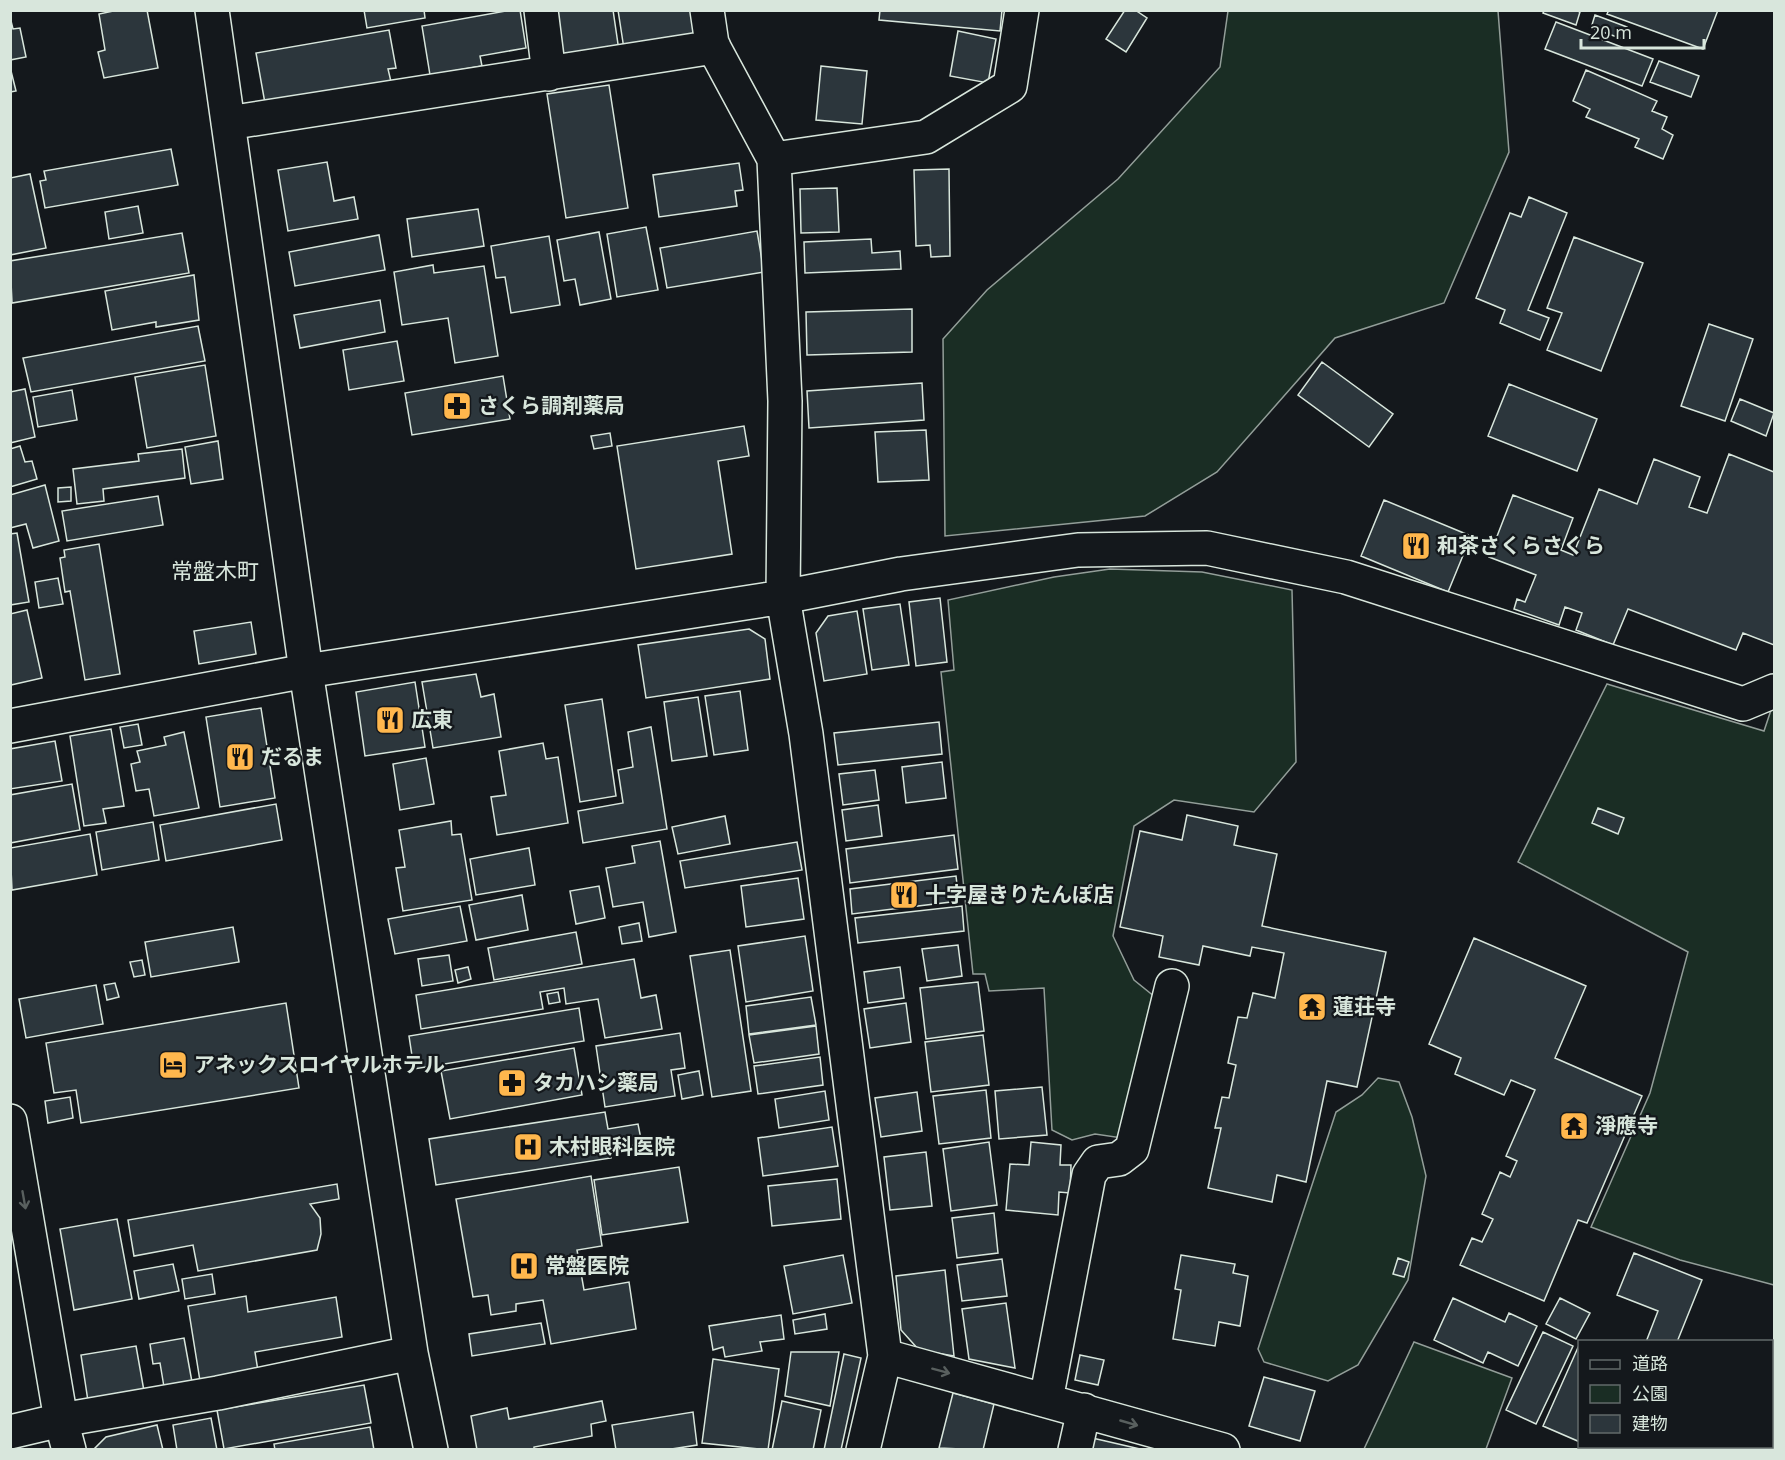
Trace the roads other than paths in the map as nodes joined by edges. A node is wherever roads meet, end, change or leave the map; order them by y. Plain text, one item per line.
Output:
1 (212, 10) edge
2 (541, 10) edge
3 (707, 10) edge
4 (1022, 10) edge
5 (714, 47) junction
6 (549, 74) junction
7 (228, 123) junction
8 (774, 159) junction
9 (783, 597) junction
10 (306, 671) junction
11 (1774, 691) edge
12 (10, 726) edge
13 (1172, 986) dead end
14 (10, 1122) edge
15 (411, 1353) junction
16 (885, 1356) junction
17 (1046, 1400) junction
18 (1084, 1410) junction
19 (10, 1432) edge
20 (65, 1435) edge
21 (431, 1449) edge
22 (863, 1449) edge
23 (1076, 1449) edge
24 (1223, 1449) edge

1 - 7 street
2 - 6 street
3 - 5 street
4 - 8 street
5 - 6 street
5 - 8 street
6 - 7 street
7 - 10 street
8 - 9 street
9 - 10 street
9 - 11 street
9 - 16 street
10 - 12 street
10 - 15 street
13 - 17 street
14 -> 20 street
15 - 20 street
15 - 21 street
16 -> 17 street
16 - 22 street
17 - 18 street
18 - 23 street
18 -> 24 street
19 - 20 street

